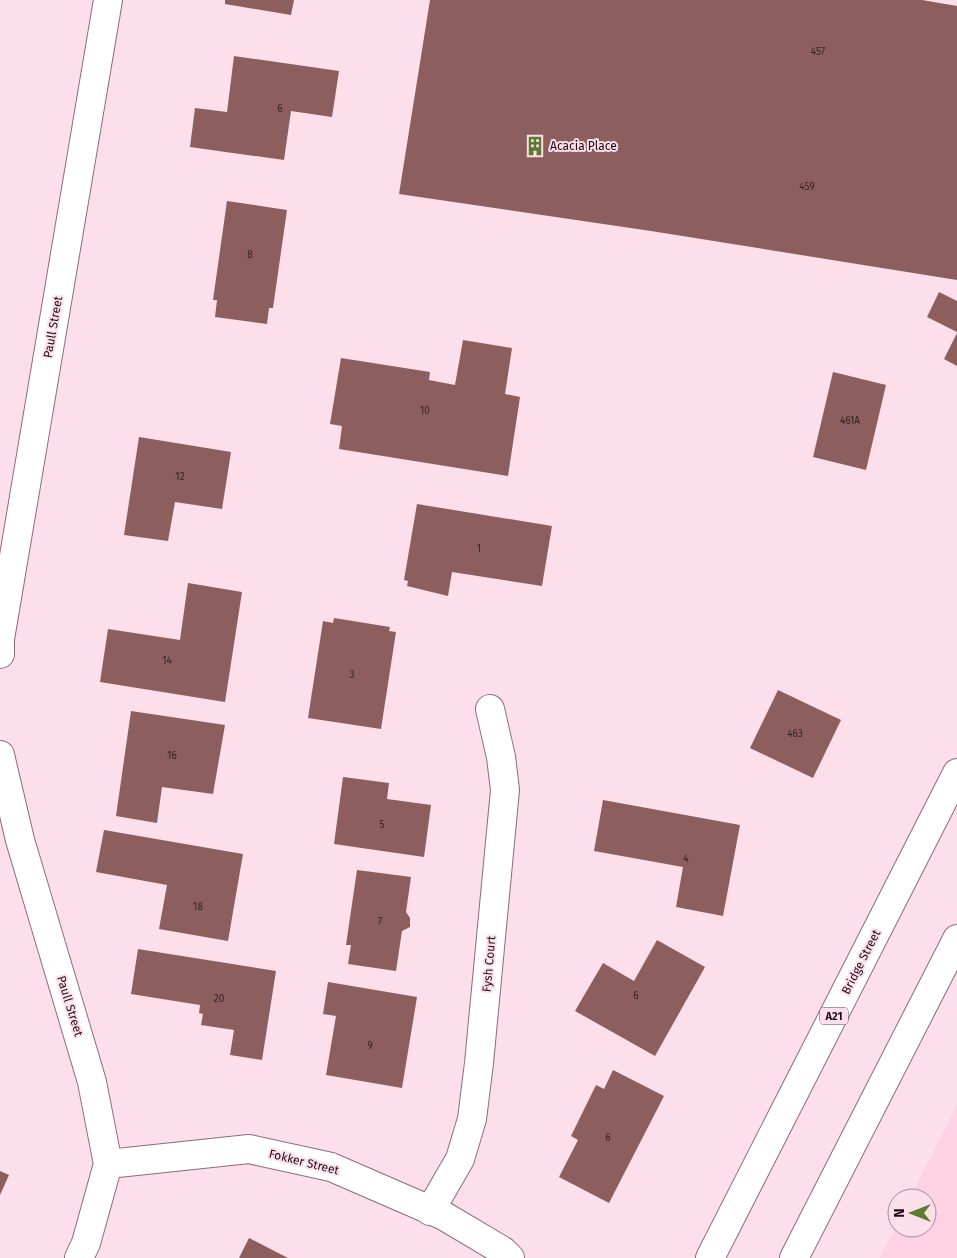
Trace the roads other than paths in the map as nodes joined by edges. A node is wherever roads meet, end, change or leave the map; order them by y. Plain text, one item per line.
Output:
1 (108, 0) edge
2 (0, 654) edge
3 (490, 710) dead end
4 (0, 755) edge
5 (957, 773) edge
6 (10, 842) edge
7 (957, 939) edge
8 (108, 1164) junction
9 (430, 1211) junction
10 (79, 1258) edge
11 (510, 1258) edge
12 (710, 1258) edge
13 (794, 1258) edge

1 - 2 main road, Paull Street
3 - 9 main road, Fysh Court
4 - 6 main road, Paull Street
5 - 12 main road, Bridge Street / A21
6 - 8 main road, Paull Street
7 - 13 main road
8 - 9 main road, Fokker Street
8 - 10 main road, Paull Street
9 - 11 main road, Fokker Street

